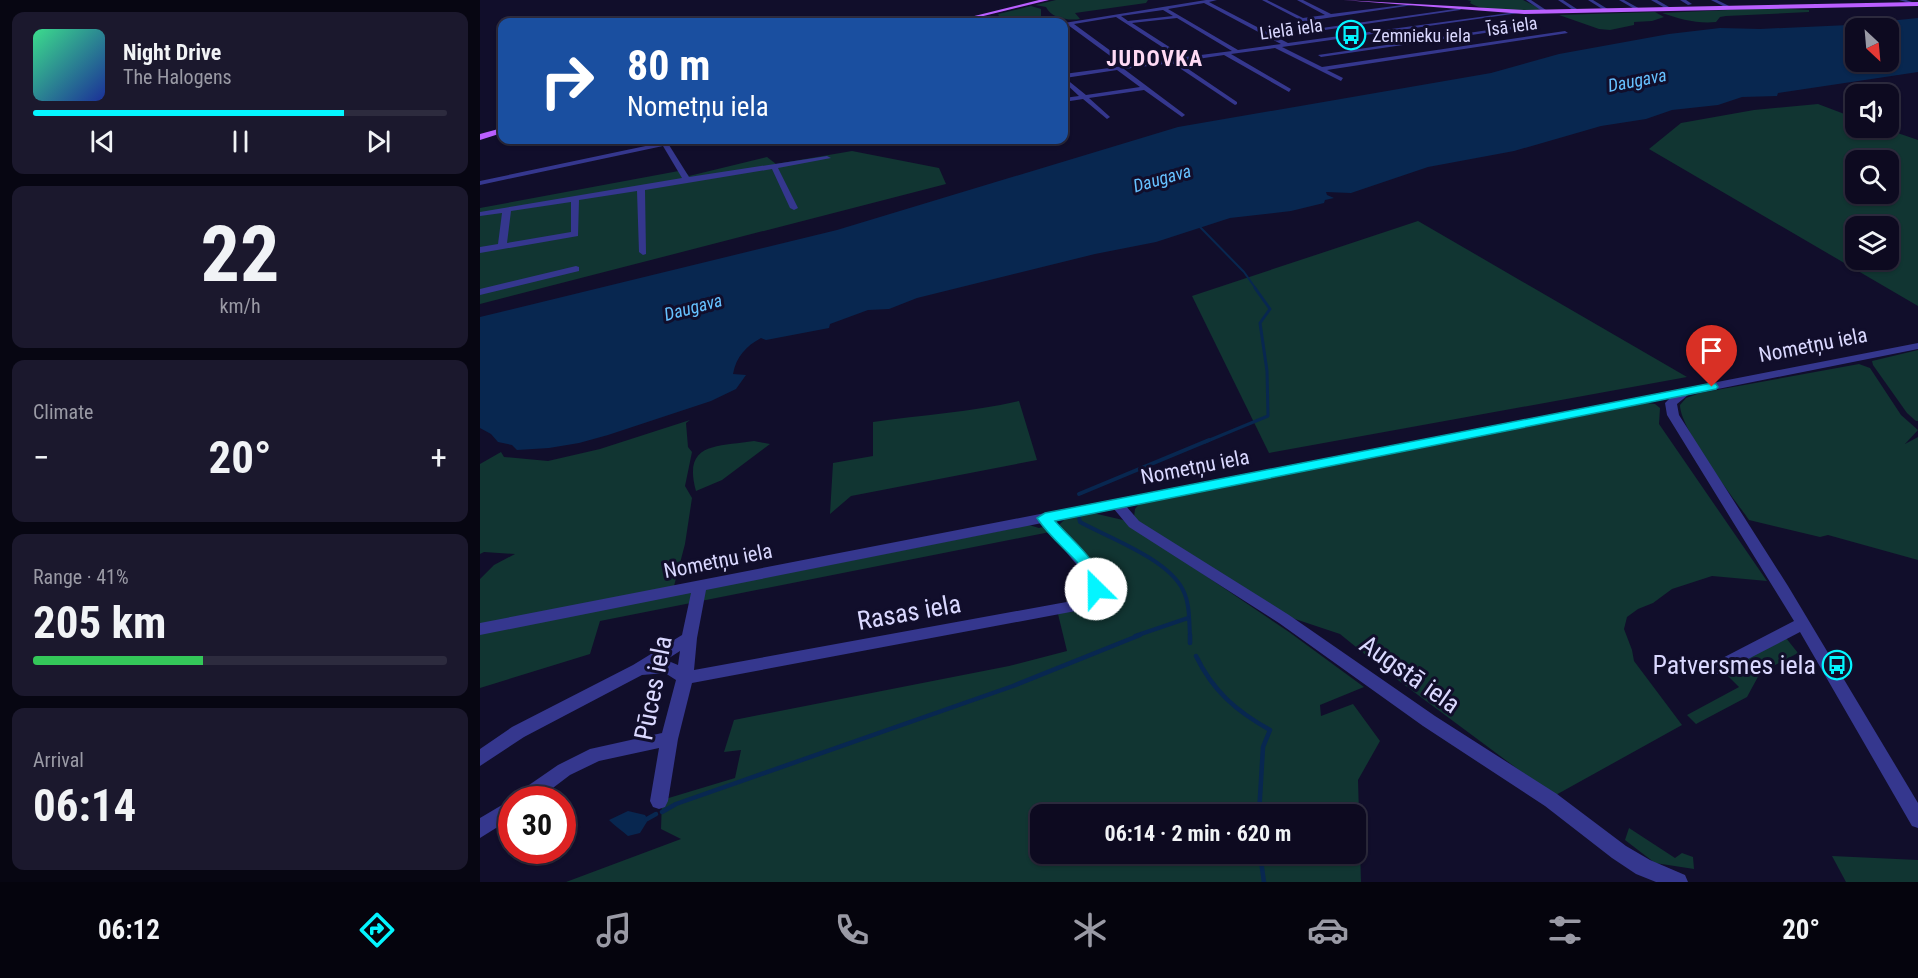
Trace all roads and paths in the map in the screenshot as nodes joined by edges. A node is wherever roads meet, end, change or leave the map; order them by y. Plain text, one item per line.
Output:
1 (1046, 0) edge
2 (1215, 0) edge
3 (1264, 0) edge
4 (1299, 0) edge
5 (1346, 0) edge
6 (1528, 0) edge
7 (1560, 0) edge
8 (1590, 0) edge
9 (1621, 0) edge
10 (1653, 0) edge
11 (1682, 0) edge
12 (1762, 0) edge
13 (1901, 0) edge
14 (1358, 1) edge
15 (1715, 1) edge
16 (1205, 2) junction
17 (1690, 4) junction
18 (1917, 4) edge
19 (1411, 5) junction
20 (1666, 7) junction
21 (1163, 8) junction
22 (1317, 8) junction
23 (1731, 8) junction
24 (1460, 9) junction
25 (1609, 10) junction
26 (1641, 10) junction
27 (1493, 11) junction
28 (1578, 11) junction
29 (1524, 12) junction
30 (1544, 12) junction
31 (1355, 13) junction
32 (1500, 15) junction
33 (1117, 16) junction
34 (1331, 16) junction
35 (1177, 17) junction
36 (970, 18) edge
37 (1301, 20) junction
38 (1459, 21) junction
39 (1129, 22) junction
40 (1068, 23) edge
41 (1068, 24) edge
42 (1537, 24) junction
43 (1318, 29) junction
44 (1480, 32) junction
45 (1349, 36) junction
46 (1335, 38) junction
47 (1507, 42) junction
48 (1287, 45) junction
49 (1276, 47) junction
50 (1370, 48) junction
51 (1237, 52) junction
52 (1226, 54) junction
53 (1321, 55) dead end
54 (1391, 58) junction
55 (1184, 59) junction
56 (1173, 61) junction
57 (1129, 67) junction
58 (1407, 67) dead end
59 (1118, 68) junction
60 (1322, 69) junction
61 (1068, 70) edge
62 (1074, 75) junction
63 (1068, 77) edge
64 (1341, 79) dead end
65 (1068, 82) edge
66 (1143, 88) junction
67 (1289, 90) dead end
68 (1084, 97) junction
69 (1068, 99) edge
70 (1235, 103) dead end
71 (1182, 114) dead end
72 (1107, 117) dead end
73 (498, 132) edge
74 (480, 137) edge
75 (660, 144) edge
76 (666, 144) edge
77 (827, 158) dead end
78 (774, 166) junction
79 (687, 180) junction
80 (480, 183) edge
81 (641, 188) junction
82 (575, 199) junction
83 (794, 208) dead end
84 (507, 209) junction
85 (480, 214) edge
86 (502, 246) junction
87 (480, 250) edge
88 (643, 252) dead end
89 (576, 269) dead end
90 (480, 292) edge
91 (1918, 346) edge
92 (1690, 391) junction
93 (1116, 503) junction
94 (1045, 518) junction
95 (700, 586) junction
96 (1802, 624) junction
97 (480, 629) edge
98 (689, 638) junction
99 (1717, 668) dead end
100 (639, 669) junction
101 (685, 678) junction
102 (669, 739) junction
103 (480, 758) edge
104 (542, 786) edge
105 (659, 801) dead end
106 (498, 817) edge
107 (1918, 820) edge
108 (480, 829) edge
109 (1656, 878) edge
110 (1678, 882) edge

1 - 36 main road
2 - 16 street
3 - 37 street
4 - 22 street
5 - 14 main road
6 - 30 street
7 - 28 street
8 - 25 street
9 - 26 street
10 - 20 street
11 - 17 street
12 - 15 main road
13 - 18 street
14 - 19 main road
15 - 17 main road
15 - 23 street
16 - 21 street
16 - 48 street
17 - 20 main road
18 - 23 main road, Lielā iela
19 - 24 main road
19 - 31 street
20 - 26 main road
21 - 33 street
21 - 35 street
22 - 31 street
22 - 34 street
23 - 26 main road, Lielā iela
24 - 27 main road
24 - 43 street
25 - 26 main road, Lielā iela
25 - 28 main road, Lielā iela
27 - 29 main road
27 - 32 street
28 - 30 main road, Lielā iela
29 - 30 main road, Lielā iela
29 - 32 street, Lielā iela
30 - 42 street
31 - 34 street
32 - 38 street, Lielā iela
33 - 39 street
33 - 40 street
34 - 37 street
35 - 39 street
35 - 51 street
37 - 43 street
38 - 44 street
38 - 45 street, Lielā iela
39 - 55 street
41 - 57 street
42 - 44 street
42 - 47 street, Īsā iela
43 - 46 street
44 - 47 street
44 - 50 street
45 - 46 street, Lielā iela
45 - 50 street
46 - 48 street, Lielā iela
47 - 54 street, Īsā iela
48 - 49 street, Lielā iela
49 - 51 street, Lielā iela
49 - 60 street
50 - 53 street
50 - 54 street
51 - 52 street, Lielā iela
52 - 55 street, Lielā iela
52 - 67 street
54 - 58 street
54 - 60 street, Īsā iela
55 - 56 street, Lielā iela
56 - 57 street, Lielā iela
56 - 70 street
57 - 59 street, Lielā iela
59 - 62 street, Lielā iela
59 - 66 street
60 - 64 street
61 - 62 street
62 - 63 street, Lielā iela
65 - 68 street
66 - 68 street
66 - 71 street
68 - 69 street
68 - 72 street
73 - 74 main road
75 - 80 street
76 - 79 street
77 - 78 street
78 - 79 street
78 - 83 street
79 - 81 street
81 - 82 street
81 - 88 street
82 - 84 street
82 - 86 street
84 - 85 street
84 - 86 street
86 - 87 street
89 - 90 street
91 - 92 street, Nometņu iela
92 - 93 street, Nometņu iela
92 - 96 street
93 - 94 street, Nometņu iela
93 - 109 street, Augstā iela
94 - 95 street, Nometņu iela
94 - 101 street, Rasas iela
95 - 97 street, Nometņu iela
95 - 98 street, Pūces iela
96 - 99 street
96 - 107 street
98 - 100 street
98 - 101 street, Pūces iela
100 - 101 street
100 - 103 street
101 - 102 street, Pūces iela
102 - 104 street
102 - 105 street, Pūces iela
106 - 108 street
109 - 110 street, Augstā iela

